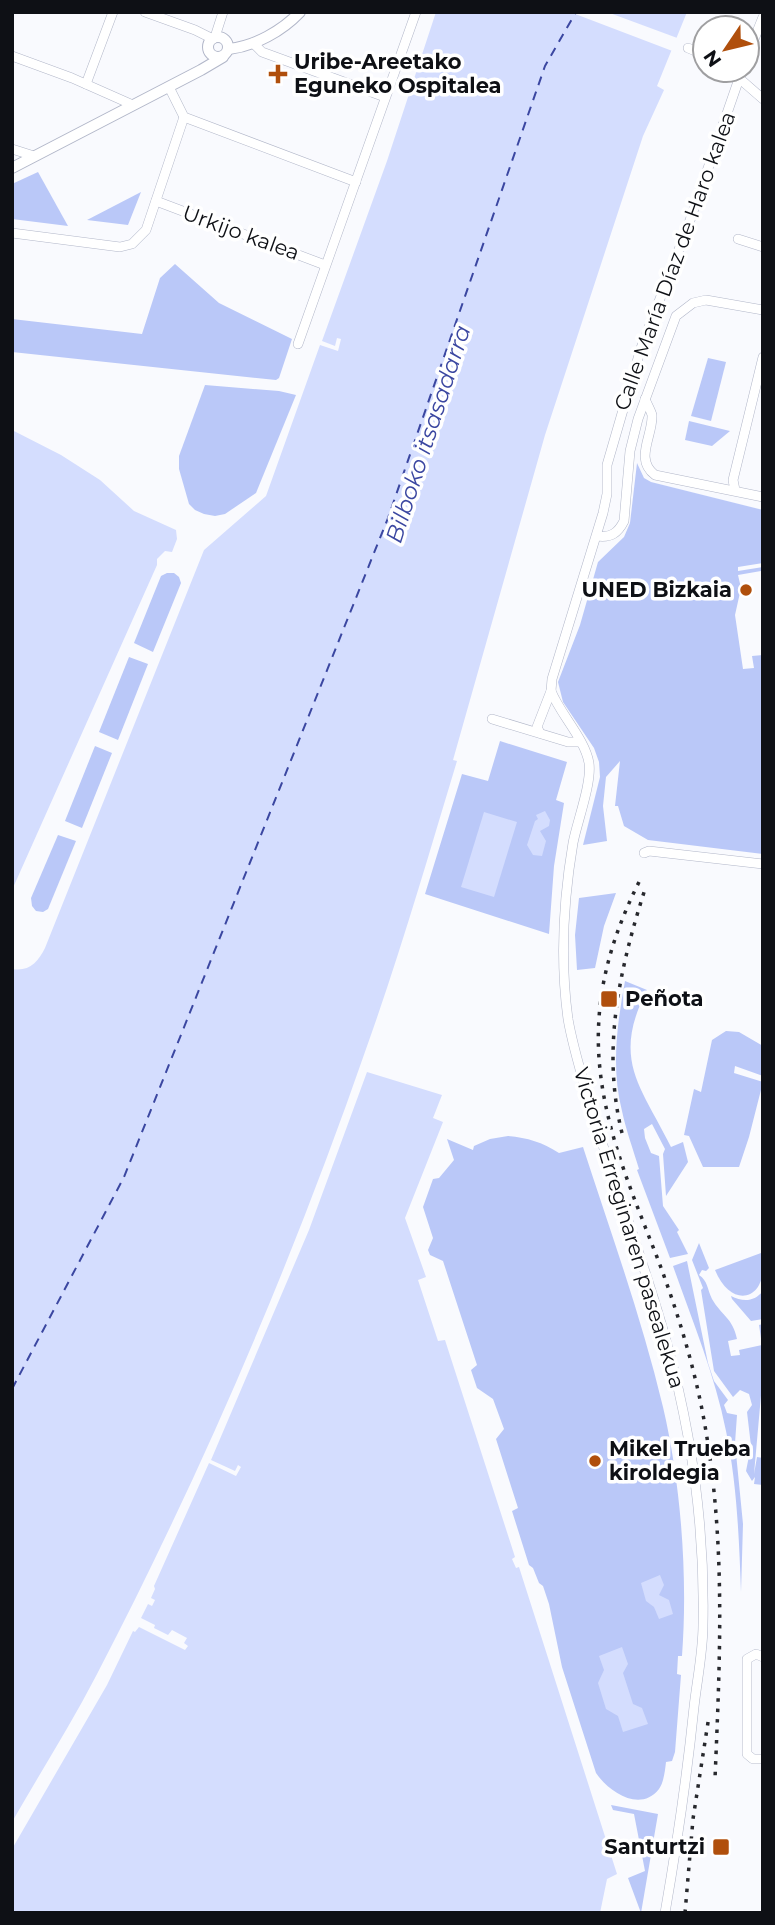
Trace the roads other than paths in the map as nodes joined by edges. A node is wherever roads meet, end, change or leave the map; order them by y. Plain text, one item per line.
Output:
1 (113, 12) edge
2 (145, 12) edge
3 (223, 12) edge
4 (300, 12) edge
5 (416, 12) edge
6 (214, 38) junction
7 (253, 43) junction
8 (688, 48) dead end
9 (691, 49) edge
10 (225, 53) junction
11 (12, 56) edge
12 (86, 84) junction
13 (738, 84) edge
14 (750, 84) edge
15 (169, 87) junction
16 (385, 97) junction
17 (763, 99) edge
18 (133, 105) junction
19 (184, 117) junction
20 (12, 149) edge
21 (34, 156) junction
22 (12, 168) edge
23 (356, 182) junction
24 (156, 201) junction
25 (12, 233) edge
26 (738, 239) dead end
27 (763, 247) edge
28 (325, 265) junction
29 (763, 310) edge
30 (298, 344) dead end
31 (763, 357) edge
32 (645, 399) junction
33 (735, 490) junction
34 (763, 497) edge
35 (597, 536) junction
36 (551, 691) junction
37 (492, 719) dead end
38 (540, 733) junction
39 (580, 742) junction
40 (645, 853) dead end
41 (763, 864) edge
42 (763, 1657) edge
43 (763, 1759) edge
44 (665, 1913) edge

1 - 12 street
2 - 6 street
3 - 6 street
4 - 7 street
5 - 16 street
6 - 10 street
6 - 10 street
7 - 10 street
7 - 16 street
8 - 9 street
10 - 15 street
11 - 12 street
12 - 18 street
13 - 35 street, Calle María Díaz de Haro kalea
14 - 17 street
15 - 18 street
15 - 19 street
16 - 23 street
18 - 21 street
19 - 23 street
19 - 24 street
20 - 21 street
21 - 22 street
23 - 28 street
24 - 25 street
24 - 28 street, Urkijo kalea
26 - 27 street
28 - 30 street
29 - 32 street
31 - 33 street
32 - 33 street
32 - 35 street
33 - 34 street
35 - 36 street, Calle María Díaz de Haro kalea
36 - 38 street, Calle María Díaz de Haro kalea
36 - 39 street
37 - 38 street
38 - 39 street
39 - 44 street, Victoria Erreginaren pasealekua
40 - 41 street
42 - 43 street

